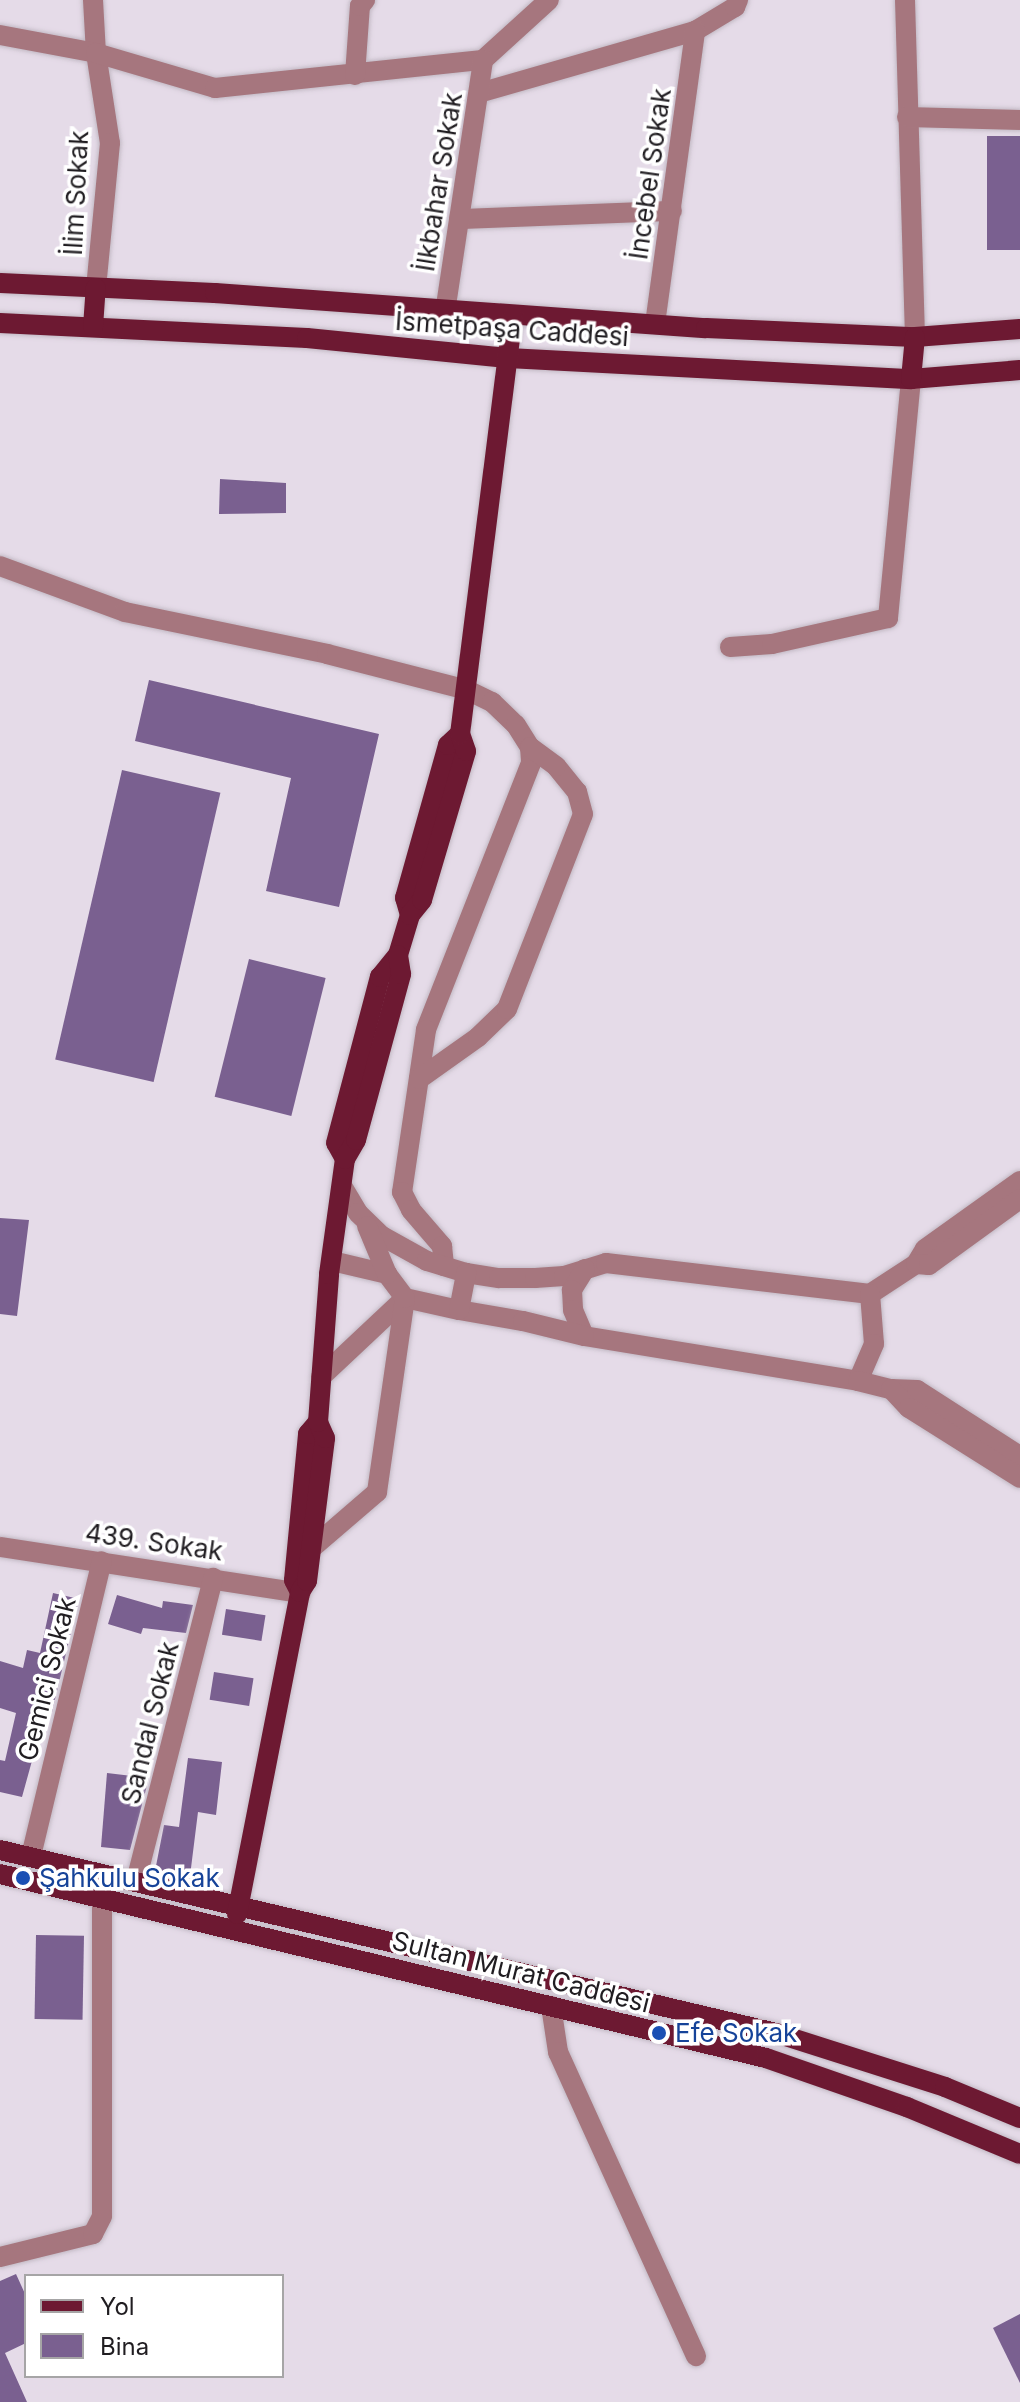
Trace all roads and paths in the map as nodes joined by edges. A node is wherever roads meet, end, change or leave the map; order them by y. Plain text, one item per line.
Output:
1 (93, 0) edge
2 (549, 0) edge
3 (738, 0) edge
4 (905, 0) edge
5 (358, 2) edge
6 (695, 31) junction
7 (0, 35) edge
8 (96, 53) junction
9 (483, 60) junction
10 (355, 75) junction
11 (479, 93) junction
12 (907, 117) junction
13 (1020, 120) edge
14 (672, 211) junction
15 (459, 219) junction
16 (0, 283) edge
17 (96, 288) junction
18 (445, 312) junction
19 (513, 316) junction
20 (0, 323) edge
21 (655, 324) junction
22 (93, 327) junction
23 (1020, 329) edge
24 (915, 337) junction
25 (508, 358) junction
26 (1020, 370) edge
27 (911, 379) junction
28 (0, 566) edge
29 (730, 647) dead end
30 (467, 690) junction
31 (530, 747) junction
32 (419, 1079) junction
33 (1020, 1181) edge
34 (342, 1186) junction
35 (1020, 1199) edge
36 (358, 1213) junction
37 (332, 1261) junction
38 (916, 1264) junction
39 (444, 1266) junction
40 (585, 1269) junction
41 (466, 1273) junction
42 (387, 1274) junction
43 (870, 1294) junction
44 (405, 1298) junction
45 (459, 1310) junction
46 (584, 1336) junction
47 (321, 1377) junction
48 (858, 1381) junction
49 (891, 1389) junction
50 (318, 1422) junction
51 (1020, 1456) edge
52 (1020, 1478) edge
53 (0, 1547) edge
54 (312, 1548) junction
55 (102, 1561) junction
56 (213, 1578) junction
57 (300, 1592) junction
58 (0, 1850) edge
59 (31, 1856) junction
60 (0, 1874) edge
61 (136, 1881) junction
62 (102, 1897) junction
63 (239, 1904) junction
64 (235, 1930) junction
65 (555, 1978) junction
66 (551, 2006) junction
67 (1020, 2118) edge
68 (1020, 2154) edge
69 (0, 2257) edge
70 (696, 2356) dead end

1 - 8 street, İlim Sokak
2 - 9 street
3 - 6 street
4 - 12 street
5 - 10 street
6 - 11 street
6 - 14 street, İncebel Sokak
7 - 8 street
8 - 10 street
8 - 17 street, İlim Sokak
9 - 10 street
9 - 11 street, İlkbahar Sokak
11 - 15 street, İlkbahar Sokak
12 - 13 street
12 - 24 street
14 - 15 street
14 - 21 street, İncebel Sokak
15 - 18 street, İlkbahar Sokak
16 - 17 main road, İsmetpaşa Caddesi
17 - 18 main road, İsmetpaşa Caddesi
17 - 22 main road
18 - 19 main road, İsmetpaşa Caddesi
19 - 21 main road, İsmetpaşa Caddesi
19 - 25 main road
20 - 22 main road, İsmetpaşa Caddesi
21 - 24 main road, İsmetpaşa Caddesi
22 - 25 main road, İsmetpaşa Caddesi
23 - 24 main road, İsmetpaşa Caddesi
24 - 27 main road
25 - 27 main road, İsmetpaşa Caddesi
25 - 30 main road
26 - 27 main road, İsmetpaşa Caddesi
27 - 29 street
28 - 30 street
30 - 31 street
30 - 34 main road
31 - 32 street
31 - 32 street
32 - 39 street
33 - 38 street
34 - 36 street
34 - 37 main road
35 - 38 street
36 - 39 street
36 - 42 street
37 - 42 street
37 - 47 main road
38 - 43 street
39 - 41 street
40 - 41 street
40 - 43 street
40 - 46 street
41 - 45 street
42 - 44 street
43 - 48 street
44 - 45 street
44 - 47 street
44 - 54 street
45 - 46 street
46 - 48 street
47 - 50 main road
48 - 49 street
49 - 51 street
49 - 52 street
50 - 54 main road
50 - 57 main road
53 - 55 street, 439. Sokak
54 - 57 main road
55 - 56 street, 439. Sokak
55 - 59 street, Gemici Sokak
56 - 57 street, 439. Sokak
56 - 61 street, Sandal Sokak
57 - 63 main road
58 - 59 main road
59 - 61 main road
60 - 62 main road, Sultan Murat Caddesi
61 - 63 main road
62 - 64 main road, Sultan Murat Caddesi
62 - 69 street
63 - 64 main road
63 - 65 main road
64 - 66 main road, Sultan Murat Caddesi
65 - 66 main road
65 - 67 main road
66 - 68 main road, Sultan Murat Caddesi
66 - 70 street

